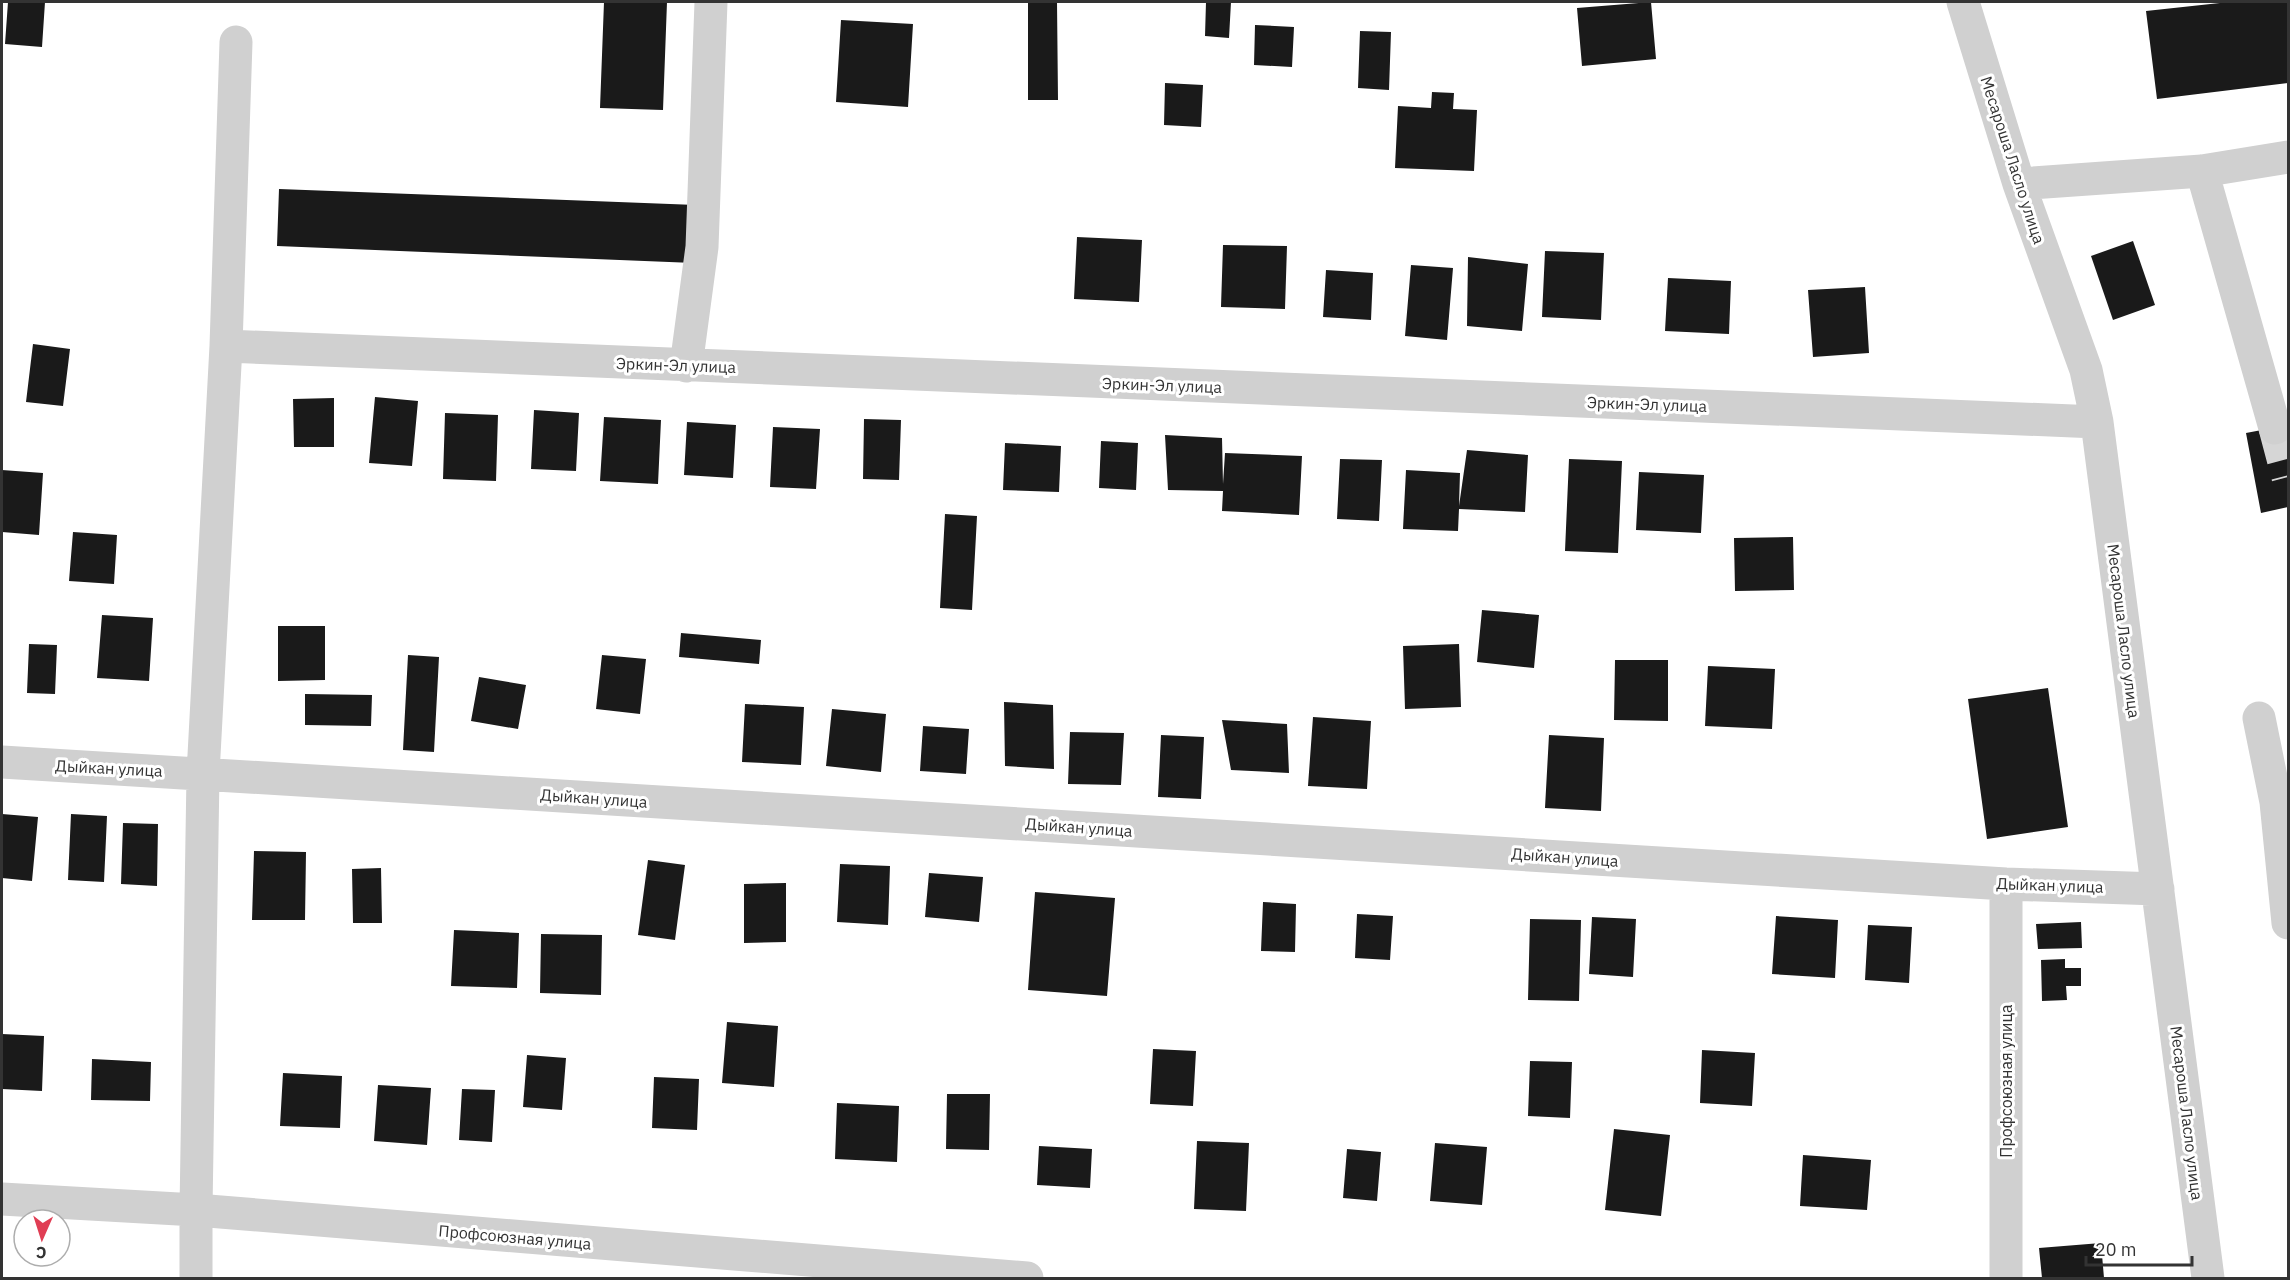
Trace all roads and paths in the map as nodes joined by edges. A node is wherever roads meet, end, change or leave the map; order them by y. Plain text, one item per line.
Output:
1 (711, 2) edge
2 (1963, 2) edge
3 (236, 42) dead end
4 (2289, 157) edge
5 (2202, 171) junction
6 (2019, 184) junction
7 (226, 346) junction
8 (686, 366) junction
9 (2097, 422) junction
10 (2275, 428) tunnel mouth
11 (2259, 718) dead end
12 (2, 762) edge
13 (203, 774) junction
14 (2006, 884) junction
15 (2158, 889) junction
16 (2289, 923) edge
17 (2, 1198) edge
18 (196, 1210) junction
19 (196, 1278) edge
20 (1027, 1278) edge
21 (2006, 1278) edge
22 (2208, 1278) edge

1 - 8 street
2 - 6 street, Месароша Ласло улица
3 - 7 street
4 - 5 street
5 - 6 street
5 - 10 street
6 - 9 street, Месароша Ласло улица
7 - 8 street, Эркин-Эл улица
7 - 13 street
8 - 9 street, Эркин-Эл улица
9 - 15 street, Месароша Ласло улица
11 - 16 street
12 - 13 street, Дыйкан улица
13 - 14 street, Дыйкан улица
13 - 18 street
14 - 15 street, Дыйкан улица
14 - 21 street, Профсоюзная улица
15 - 22 street, Месароша Ласло улица
17 - 18 street, Профсоюзная улица
18 - 19 street
18 - 20 street, Профсоюзная улица

